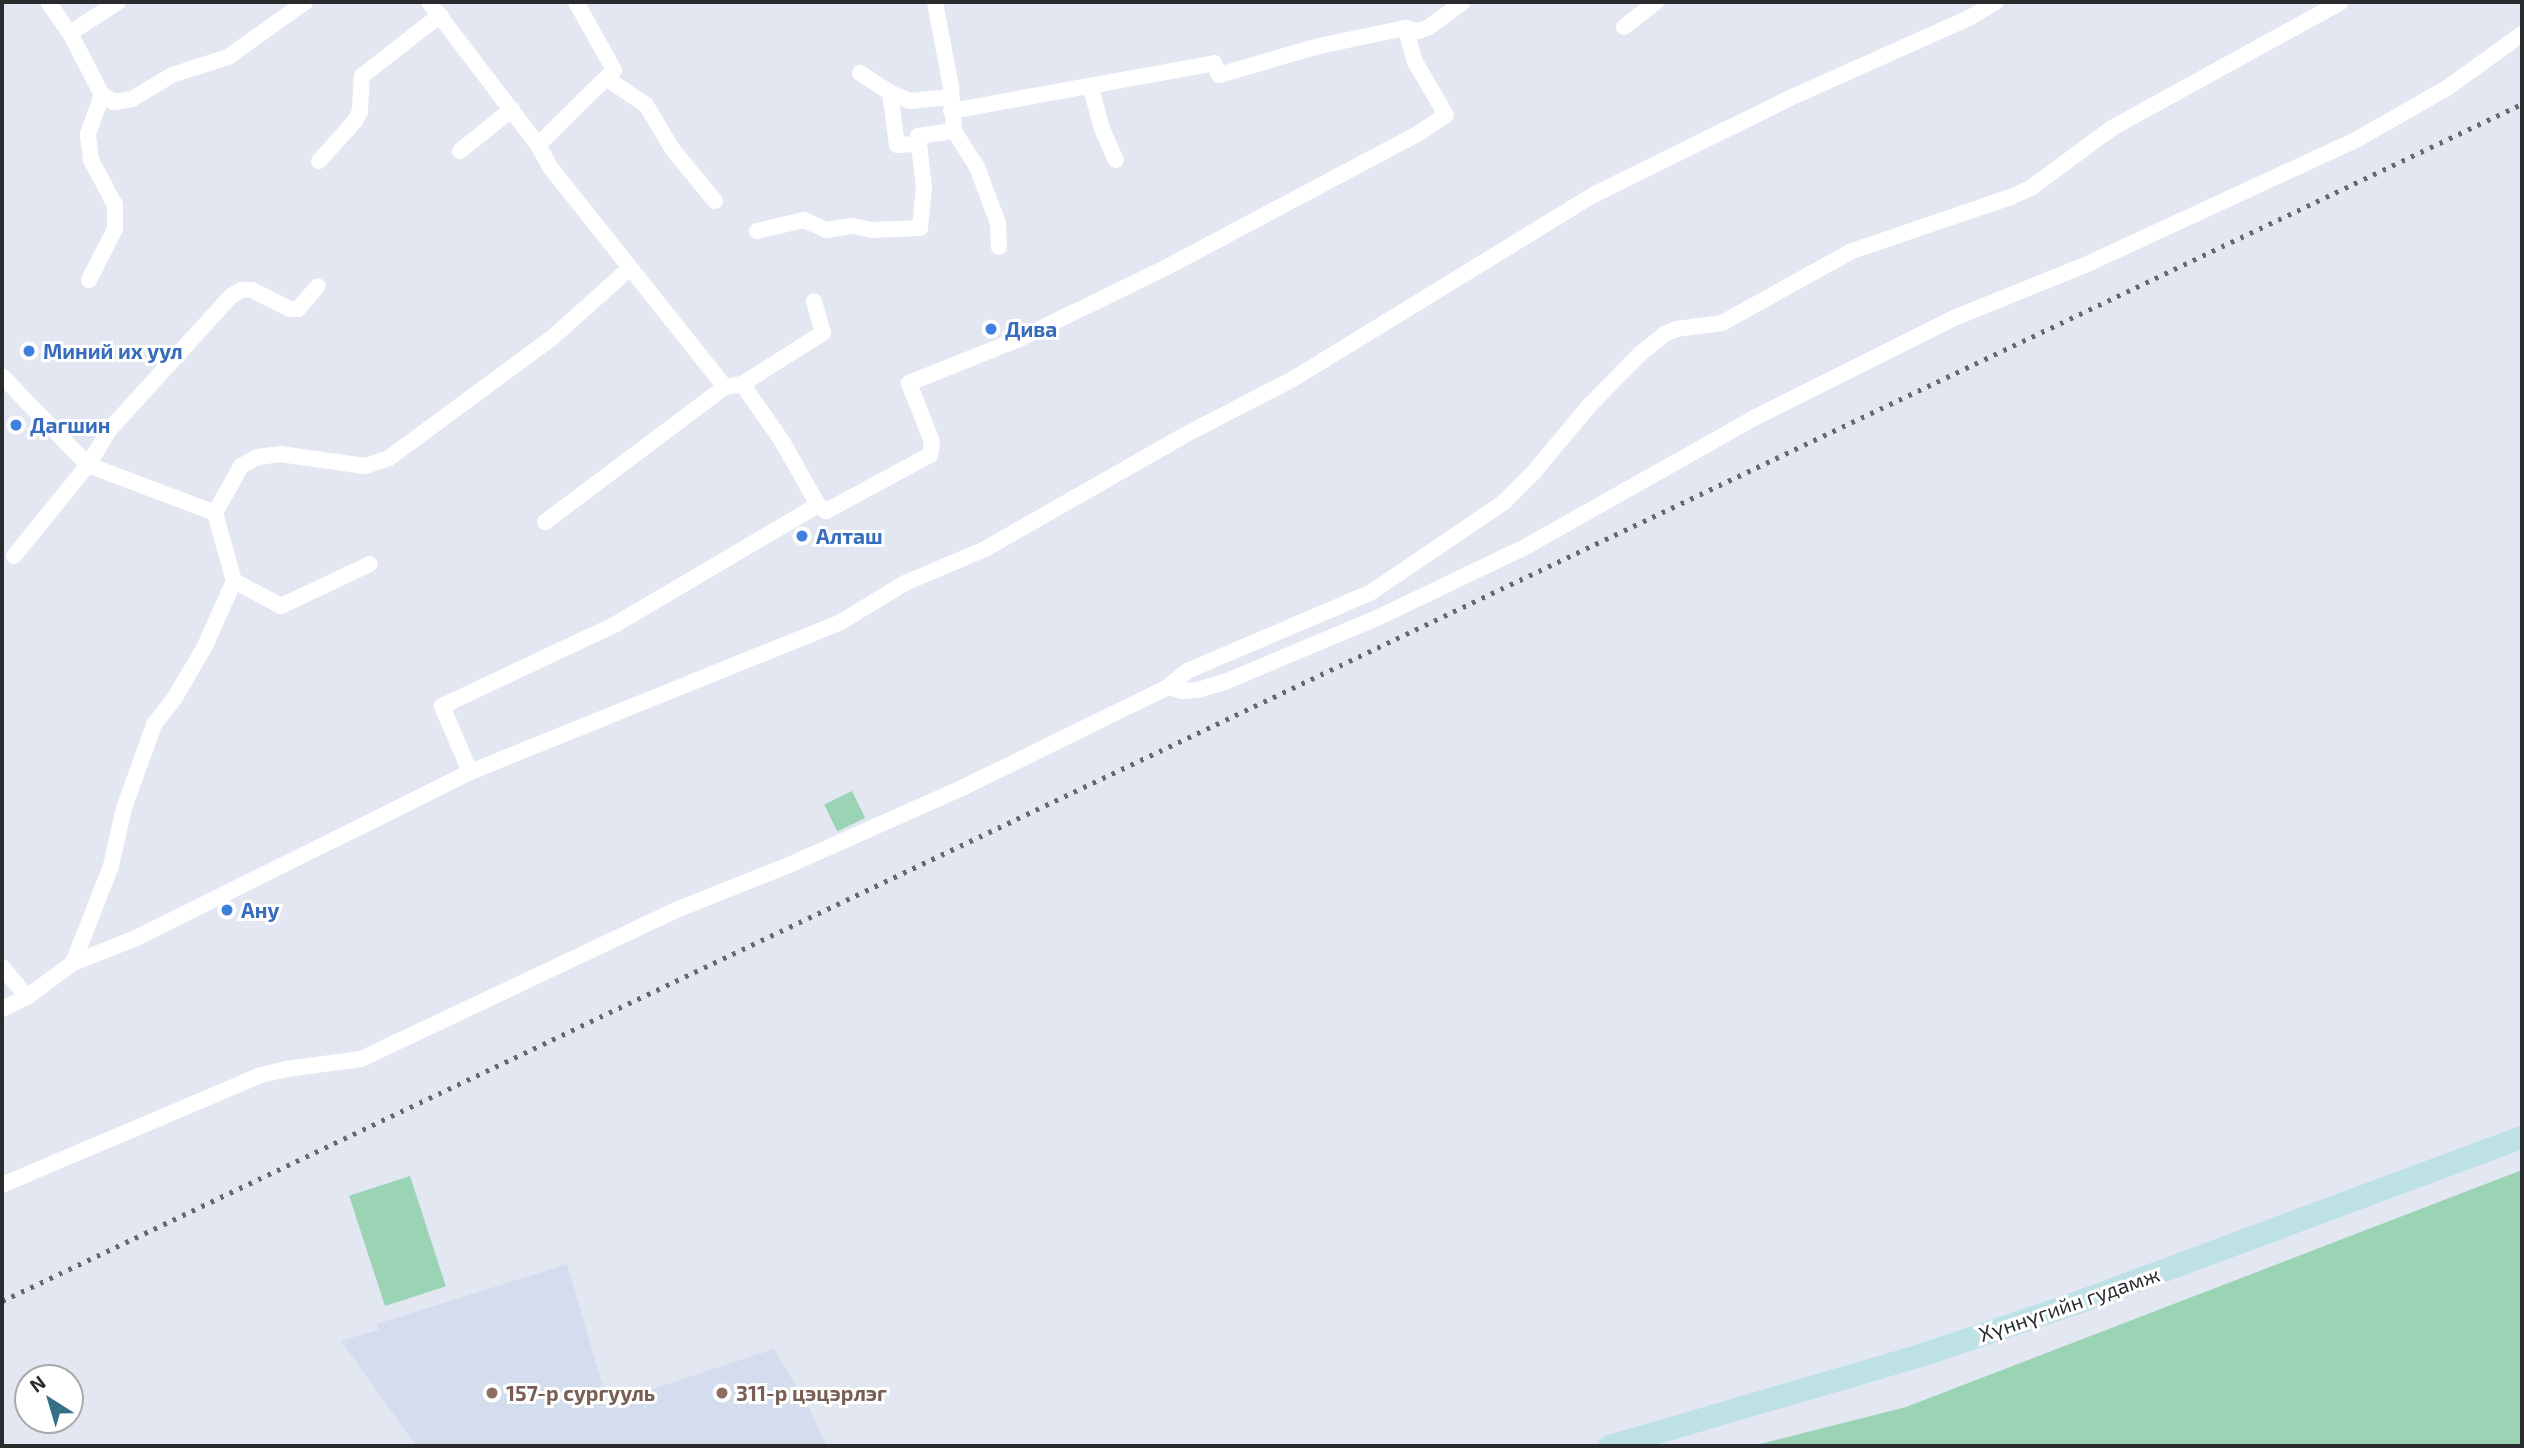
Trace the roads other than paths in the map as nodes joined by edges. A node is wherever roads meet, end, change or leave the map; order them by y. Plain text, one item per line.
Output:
1 (48, 2) edge
2 (118, 2) edge
3 (305, 2) edge
4 (429, 2) edge
5 (576, 2) edge
6 (935, 2) edge
7 (1463, 2) edge
8 (1656, 2) edge
9 (1996, 2) edge
10 (2341, 2) edge
11 (440, 15) junction
12 (1624, 27) dead end
13 (1405, 28) junction
14 (70, 33) junction
15 (2522, 34) edge
16 (859, 74) dead end
17 (606, 78) junction
18 (1091, 88) junction
19 (890, 92) junction
20 (102, 95) junction
21 (951, 104) junction
22 (512, 109) junction
23 (954, 131) junction
24 (919, 144) junction
25 (538, 145) junction
26 (460, 151) dead end
27 (1116, 160) dead end
28 (319, 161) dead end
29 (715, 201) dead end
30 (757, 231) dead end
31 (999, 247) dead end
32 (630, 268) junction
33 (89, 280) dead end
34 (318, 286) dead end
35 (814, 302) dead end
36 (2, 376) edge
37 (734, 385) junction
38 (88, 465) junction
39 (818, 505) junction
40 (215, 513) junction
41 (545, 522) dead end
42 (14, 556) dead end
43 (370, 564) dead end
44 (234, 581) junction
45 (1168, 687) junction
46 (470, 772) junction
47 (73, 963) junction
48 (2, 967) edge
49 (27, 997) junction
50 (2, 1009) edge
51 (2522, 1137) edge
52 (2, 1185) edge
53 (1609, 1446) edge

1 - 14 street
2 - 14 street
3 - 20 street
4 - 11 street
5 - 17 street
6 - 21 street
7 - 13 street
8 - 12 street
9 - 46 street
10 - 45 street
11 - 22 street
11 - 28 street
13 - 18 street
13 - 39 street
14 - 20 street
15 - 45 street
16 - 19 street
17 - 25 street
17 - 29 street
18 - 21 street
18 - 27 street
19 - 21 street
19 - 24 street
20 - 33 street
21 - 23 street
22 - 25 street
22 - 26 street
23 - 24 street
23 - 31 street
24 - 30 street
25 - 32 street
32 - 37 street
32 - 40 street
34 - 38 street
35 - 37 street
36 - 38 street
37 - 39 street
37 - 41 street
38 - 40 street
38 - 42 street
39 - 46 street
40 - 44 street
43 - 44 street
44 - 47 street
45 - 52 street
46 - 47 street
47 - 49 street
48 - 49 street
49 - 50 street
51 - 53 main road, Хүннүгийн гудамж

